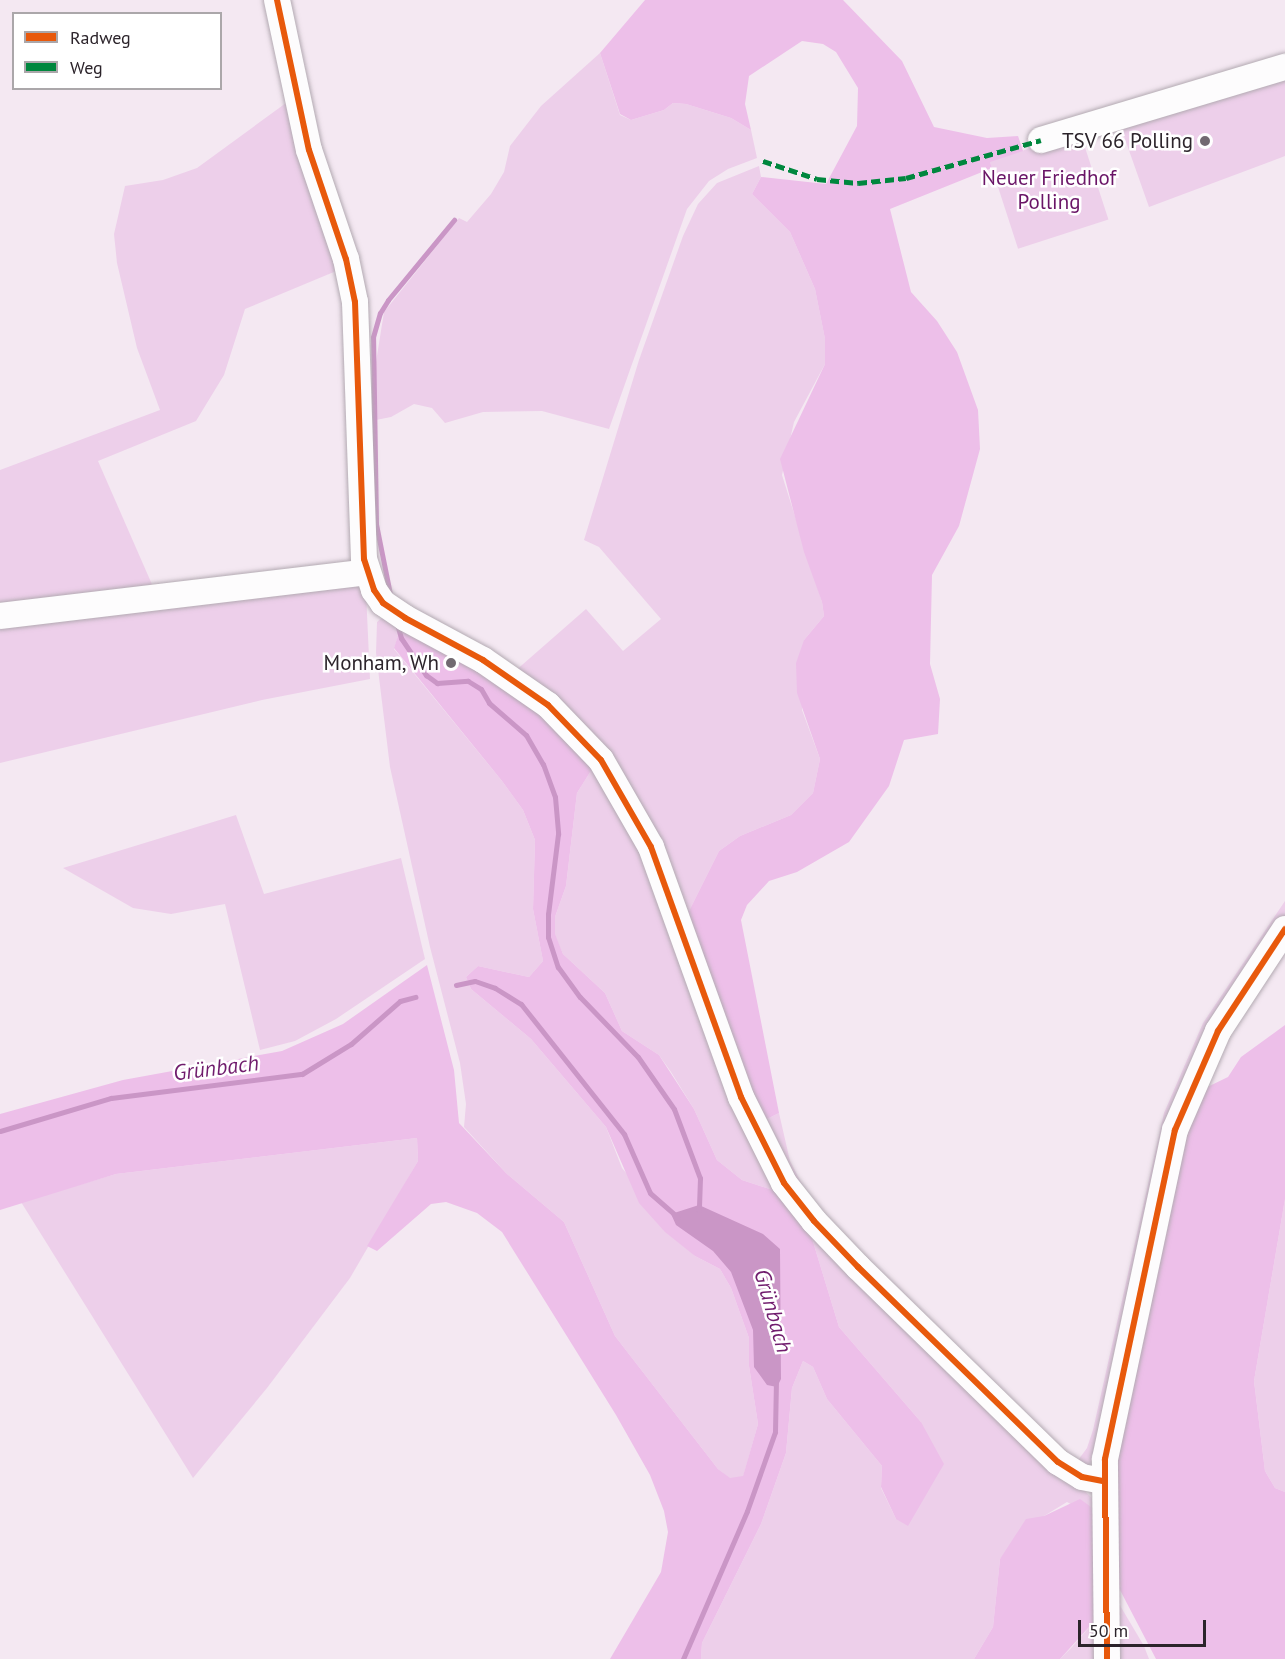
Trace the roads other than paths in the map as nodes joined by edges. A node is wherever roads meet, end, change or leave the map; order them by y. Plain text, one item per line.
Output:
1 (277, 0) edge
2 (1285, 67) edge
3 (1041, 140) dead end
4 (367, 572) junction
5 (0, 616) edge
6 (1285, 929) edge
7 (1103, 1481) junction
8 (1107, 1659) edge

1 - 4 street
2 - 3 street
4 - 5 street
4 - 7 street
6 - 7 street
7 - 8 street

